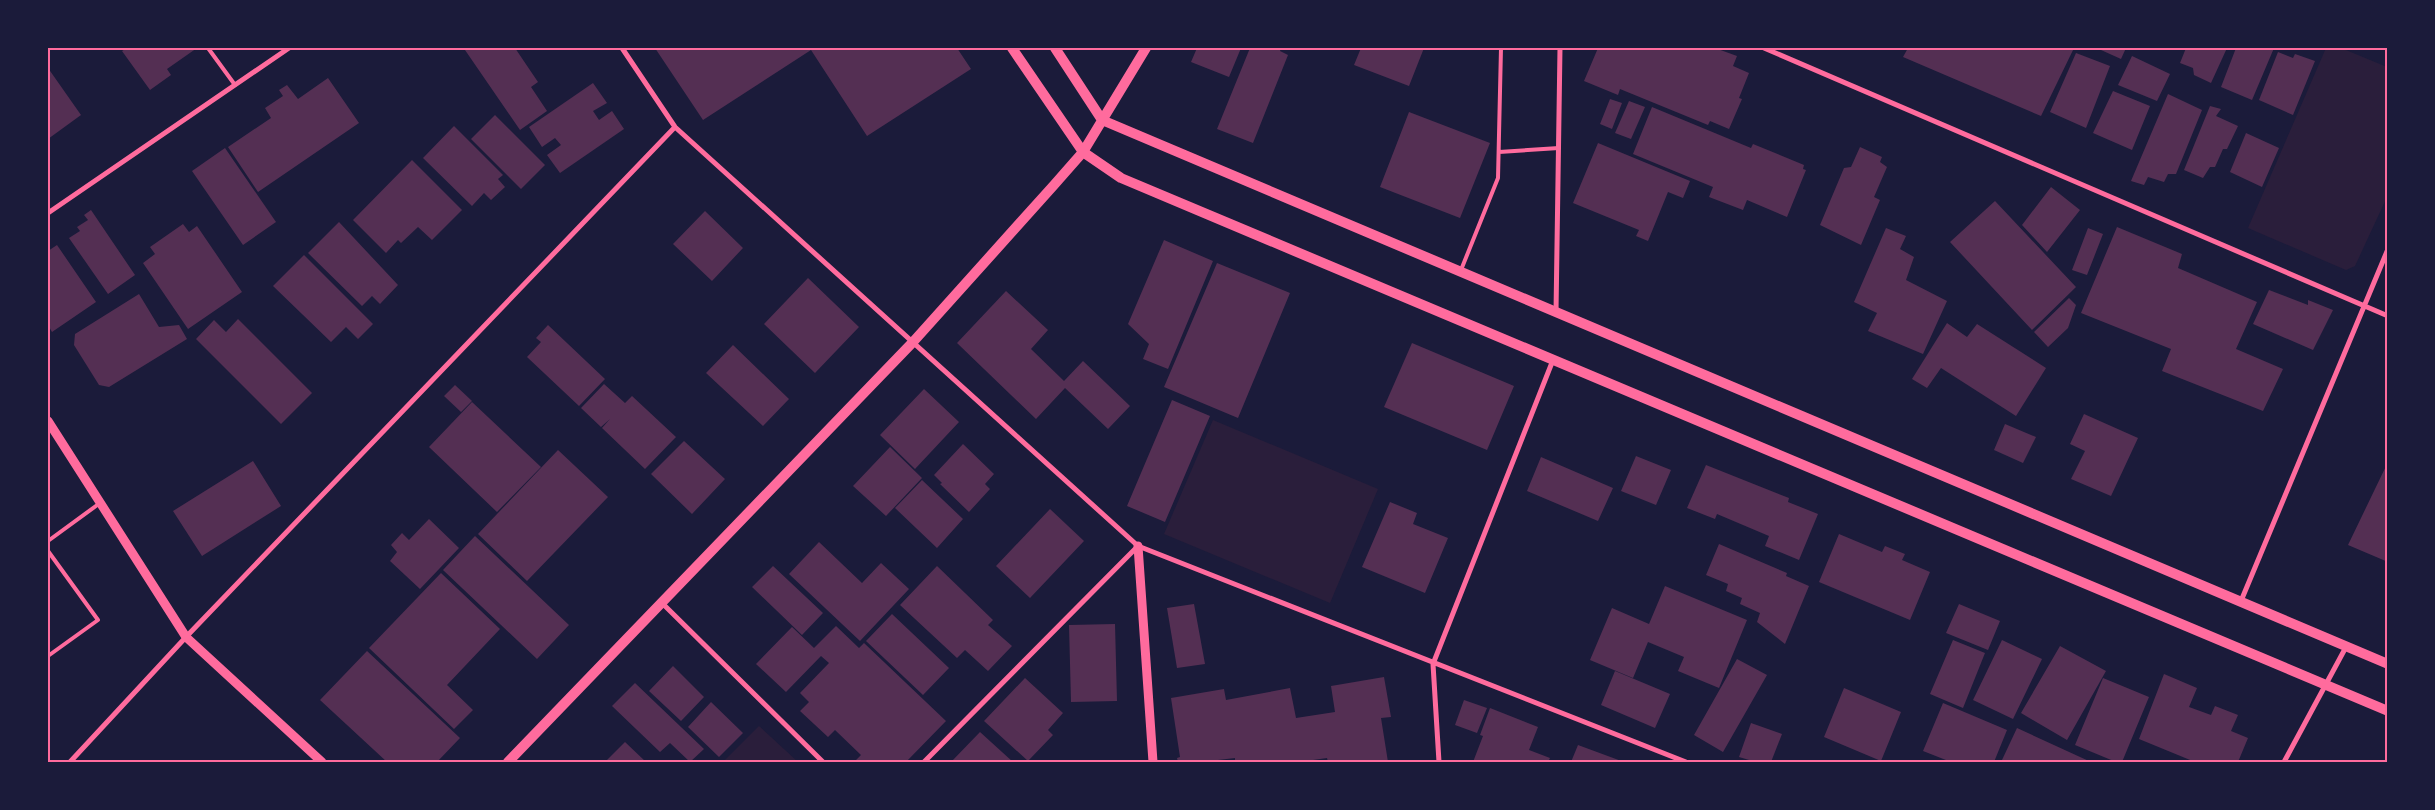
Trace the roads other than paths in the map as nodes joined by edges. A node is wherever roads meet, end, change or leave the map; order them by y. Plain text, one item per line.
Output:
1 (208, 48) edge
2 (289, 48) edge
3 (622, 48) edge
4 (1012, 48) edge
5 (1056, 48) edge
6 (1146, 48) edge
7 (1501, 48) edge
8 (1560, 48) edge
9 (1764, 48) edge
10 (235, 85) junction
11 (1102, 120) junction
12 (675, 127) junction
13 (1559, 148) junction
14 (1083, 152) junction
15 (1499, 152) junction
16 (48, 213) edge
17 (2388, 249) edge
18 (1460, 272) junction
19 (2363, 306) junction
20 (1556, 312) junction
21 (2388, 316) edge
22 (913, 342) junction
23 (1553, 360) junction
24 (48, 420) edge
25 (100, 503) junction
26 (48, 541) edge
27 (1138, 546) junction
28 (48, 551) edge
29 (2241, 601) junction
30 (662, 603) junction
31 (186, 637) junction
32 (2347, 646) junction
33 (48, 656) edge
34 (1434, 664) junction
35 (2388, 664) edge
36 (2326, 685) junction
37 (2388, 711) edge
38 (70, 762) edge
39 (322, 762) edge
40 (508, 762) edge
41 (824, 762) edge
42 (924, 762) edge
43 (1153, 762) edge
44 (1439, 762) edge
45 (1686, 762) edge
46 (2284, 762) edge

1 - 10 lane
2 - 10 street
3 - 12 street
4 - 14 main road
5 - 11 main road
6 - 11 main road
7 - 15 lane
8 - 13 street
9 - 19 street
10 - 16 street
11 - 14 main road
11 - 18 main road
12 - 22 street
12 - 31 street
13 - 15 lane
13 - 20 street
14 - 22 main road
14 - 23 main road
15 - 18 lane
17 - 19 street
18 - 20 main road
19 - 21 street
19 - 29 street
20 - 29 main road
22 - 27 street
22 - 30 main road
23 - 34 street
23 - 36 main road
24 - 25 street
25 - 26 lane
25 - 31 street
27 - 34 street
27 - 42 street
27 - 43 street
28 - 33 lane
29 - 32 main road
30 - 40 main road
30 - 41 street
31 - 38 street
31 - 39 street
32 - 35 main road
32 - 36 street
34 - 44 street
34 - 45 street
36 - 37 main road
36 - 46 street

